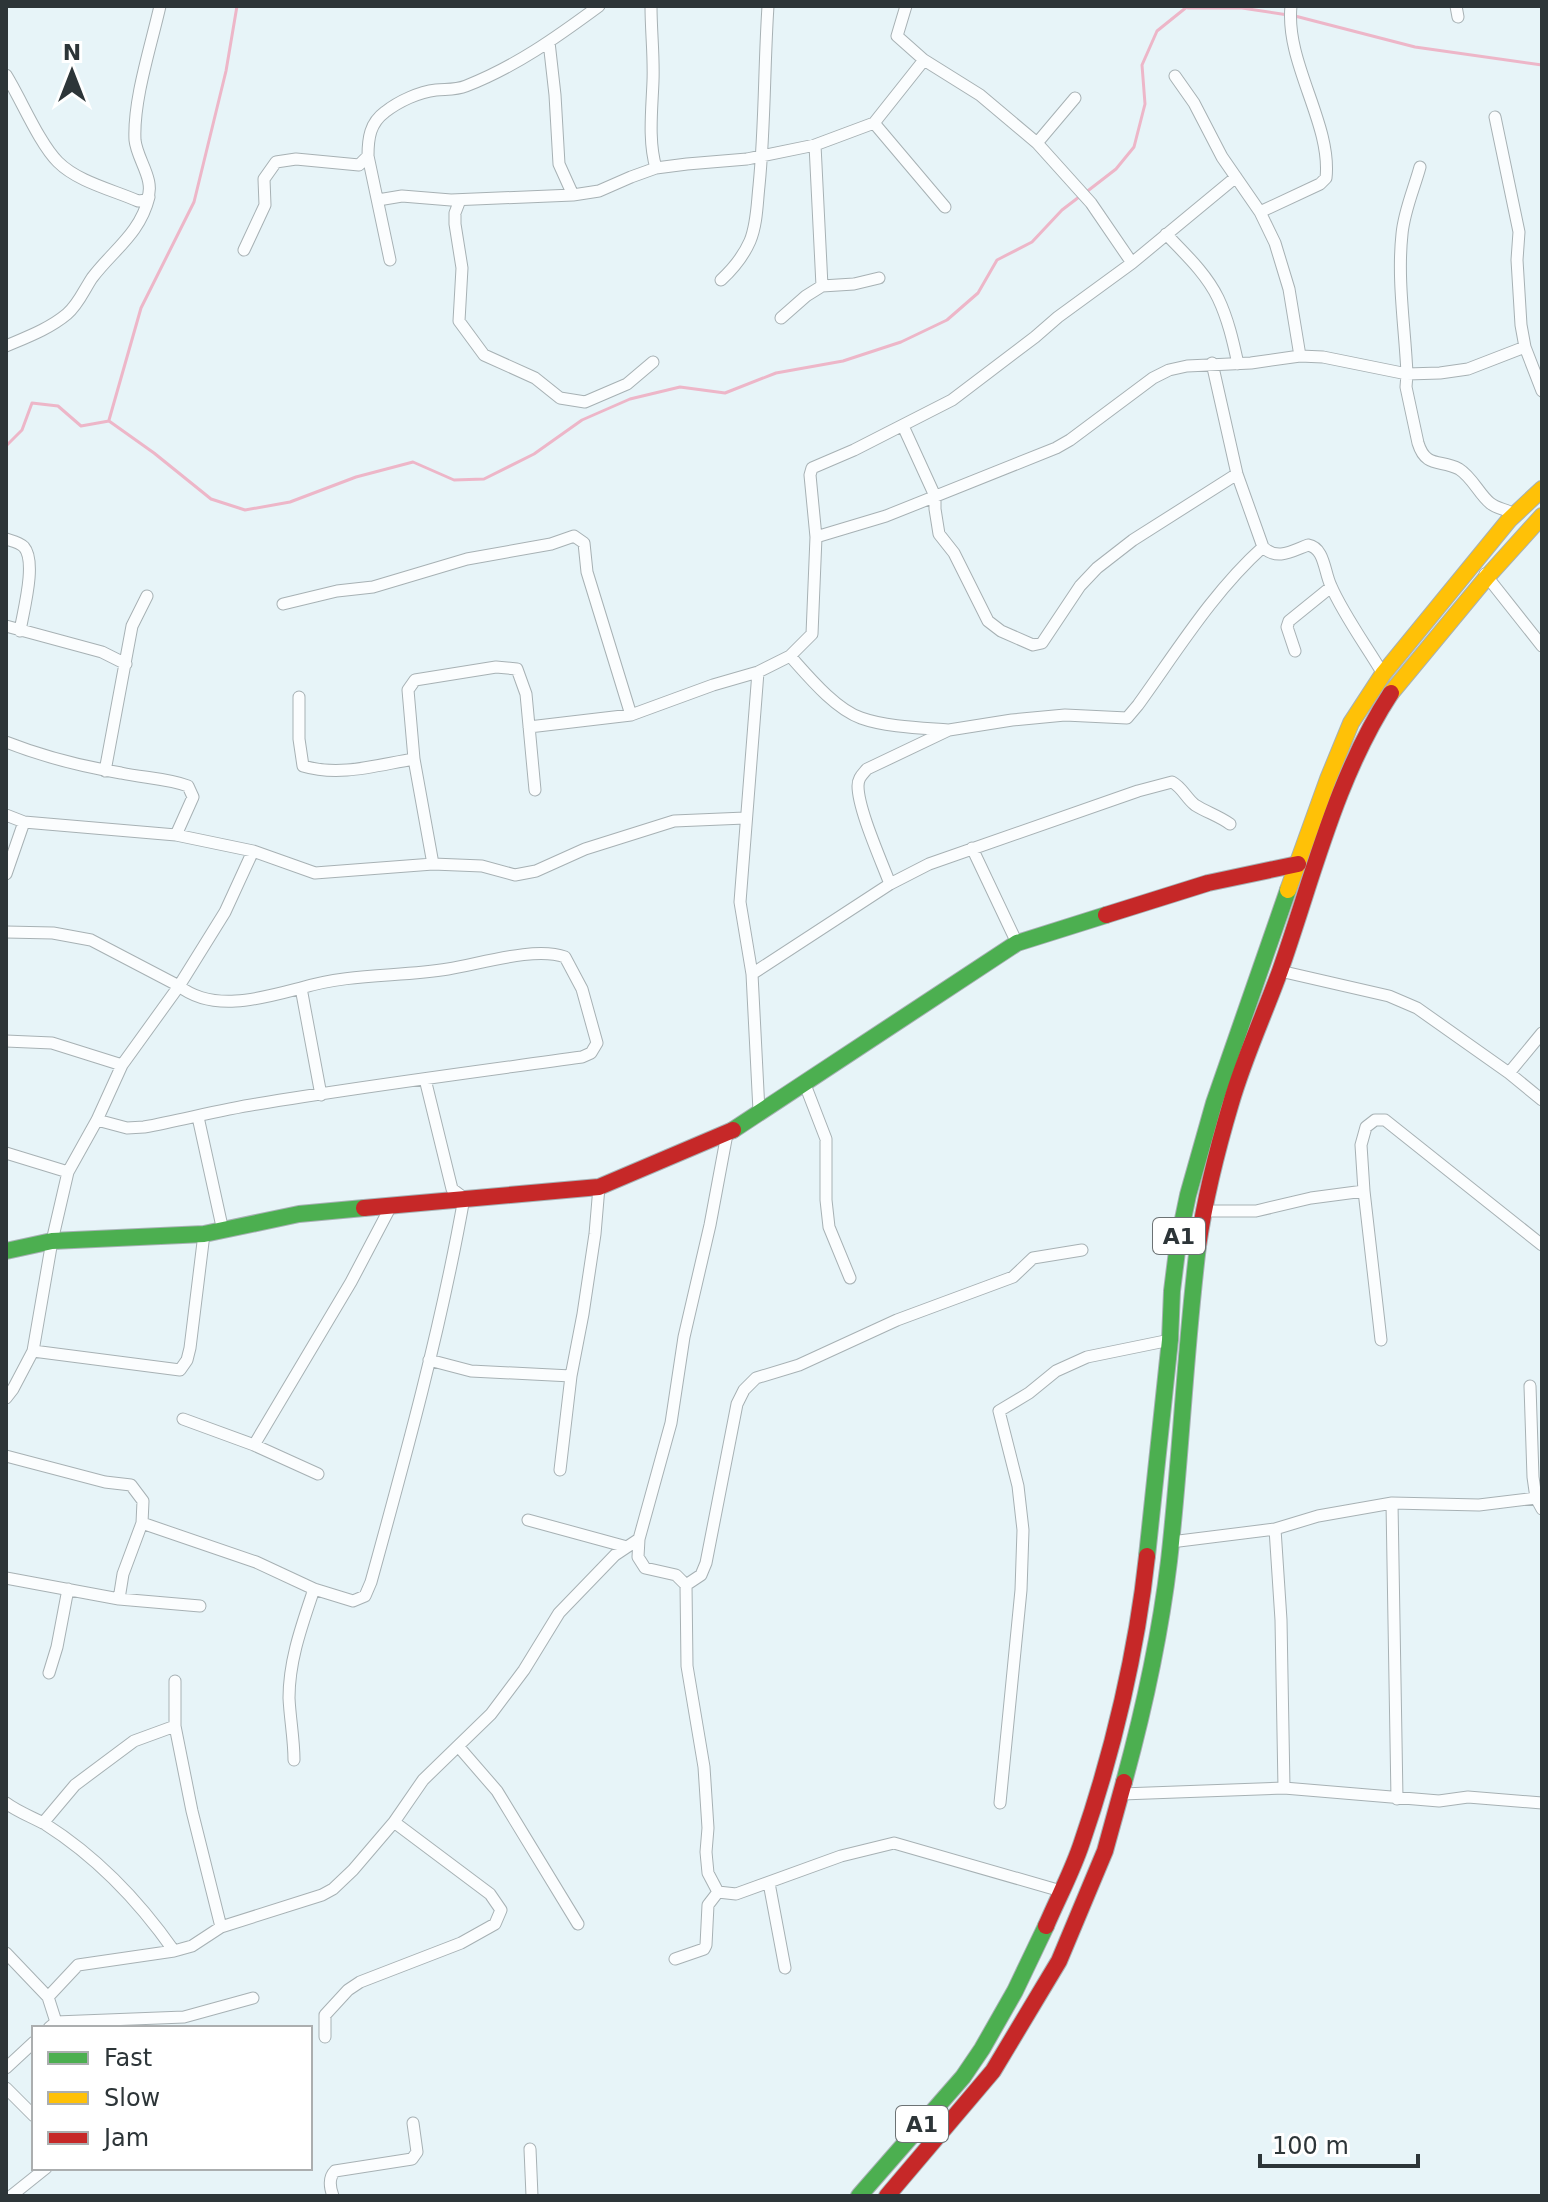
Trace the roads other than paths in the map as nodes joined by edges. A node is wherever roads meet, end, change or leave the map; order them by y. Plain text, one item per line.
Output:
1 (160, 6) edge
2 (599, 6) edge
3 (651, 6) edge
4 (768, 6) edge
5 (906, 6) edge
6 (1291, 9) edge
7 (549, 42) junction
8 (924, 60) junction
9 (6, 75) edge
10 (1175, 76) dead end
11 (1075, 98) dead end
12 (1495, 117) dead end
13 (874, 123) junction
14 (1037, 143) junction
15 (815, 145) junction
16 (368, 156) junction
17 (762, 156) junction
18 (1420, 167) dead end
19 (656, 168) junction
20 (1236, 177) junction
21 (573, 195) junction
22 (149, 197) junction
23 (378, 200) junction
24 (460, 200) junction
25 (945, 207) dead end
26 (1260, 212) junction
27 (1166, 234) junction
28 (244, 250) dead end
29 (390, 260) dead end
30 (1132, 263) junction
31 (879, 278) dead end
32 (721, 280) dead end
33 (822, 286) junction
34 (781, 318) dead end
35 (6, 346) edge
36 (1525, 347) junction
37 (1300, 356) junction
38 (653, 362) dead end
39 (1212, 363) junction
40 (1238, 364) junction
41 (1407, 374) junction
42 (1542, 391) edge
43 (903, 426) junction
44 (1237, 474) junction
45 (1542, 489) edge
46 (935, 496) junction
47 (1542, 516) edge
48 (1509, 520) junction
49 (816, 537) junction
50 (6, 539) edge
51 (1263, 547) junction
52 (1475, 562) junction
53 (1487, 577) junction
54 (1331, 587) junction
55 (147, 596) dead end
56 (283, 604) dead end
57 (6, 626) edge
58 (20, 631) junction
59 (1542, 646) edge
60 (1295, 651) dead end
61 (790, 656) junction
62 (126, 664) junction
63 (758, 672) junction
64 (1383, 674) junction
65 (299, 697) dead end
66 (631, 715) junction
67 (529, 727) junction
68 (949, 730) junction
69 (6, 742) edge
70 (414, 759) junction
71 (105, 771) junction
72 (535, 790) dead end
73 (6, 815) edge
74 (745, 818) junction
75 (24, 822) junction
76 (1230, 824) dead end
77 (176, 835) junction
78 (972, 848) junction
79 (253, 851) junction
80 (433, 864) junction
81 (1298, 864) junction
82 (6, 874) edge
83 (890, 884) junction
84 (6, 932) edge
85 (1017, 943) junction
86 (1280, 971) junction
87 (752, 974) junction
88 (179, 986) junction
89 (301, 988) junction
90 (1542, 1033) edge
91 (6, 1041) edge
92 (122, 1065) junction
93 (1509, 1073) junction
94 (425, 1079) junction
95 (804, 1082) junction
96 (321, 1095) junction
97 (1542, 1100) edge
98 (759, 1111) junction
99 (198, 1117) junction
100 (97, 1120) junction
101 (727, 1134) junction
102 (6, 1153) edge
103 (68, 1172) junction
104 (599, 1187) junction
105 (1364, 1191) junction
106 (464, 1198) junction
107 (391, 1206) junction
108 (1203, 1211) junction
109 (223, 1231) junction
110 (204, 1234) junction
111 (52, 1241) junction
112 (1542, 1245) edge
113 (1082, 1250) dead end
114 (6, 1251) edge
115 (850, 1278) dead end
116 (1170, 1340) junction
117 (1381, 1340) dead end
118 (33, 1351) junction
119 (429, 1360) junction
120 (571, 1376) junction
121 (1530, 1386) dead end
122 (6, 1398) edge
123 (183, 1419) dead end
124 (254, 1445) junction
125 (6, 1456) edge
126 (560, 1470) dead end
127 (318, 1474) dead end
128 (1537, 1476) edge
129 (1392, 1503) junction
130 (1539, 1504) edge
131 (528, 1520) dead end
132 (142, 1523) junction
133 (1275, 1529) junction
134 (639, 1539) junction
135 (1171, 1542) junction
136 (627, 1547) junction
137 (7, 1580) edge
138 (686, 1585) junction
139 (68, 1589) junction
140 (314, 1589) junction
141 (119, 1599) junction
142 (200, 1606) dead end
143 (49, 1673) dead end
144 (175, 1681) dead end
145 (175, 1726) junction
146 (458, 1746) junction
147 (294, 1760) dead end
148 (1284, 1788) junction
149 (1122, 1794) junction
150 (1397, 1799) junction
151 (6, 1803) edge
152 (1000, 1803) dead end
153 (1542, 1803) edge
154 (394, 1822) junction
155 (43, 1823) junction
156 (769, 1883) junction
157 (1061, 1891) junction
158 (718, 1892) junction
159 (578, 1924) dead end
160 (221, 1927) junction
161 (174, 1951) junction
162 (6, 1953) edge
163 (675, 1959) dead end
164 (785, 1968) dead end
165 (48, 1997) junction
166 (253, 1998) dead end
167 (52, 2025) edge
168 (325, 2037) dead end
169 (32, 2044) edge
170 (6, 2068) edge
171 (6, 2088) edge
172 (32, 2114) edge
173 (413, 2123) dead end
174 (530, 2149) dead end
175 (44, 2170) edge
176 (11, 2196) edge
177 (333, 2196) edge
178 (532, 2196) edge
179 (859, 2196) edge
180 (887, 2196) edge

1 - 22 street
2 - 7 street
3 - 19 street
4 - 17 street
5 - 8 street
6 - 26 street
7 - 16 street
7 - 21 street
8 - 13 street
8 - 14 street
9 - 22 street
10 - 20 street
11 - 14 street
12 - 36 street
13 - 15 street
13 - 25 street
14 - 30 street
15 - 17 street
15 - 33 street
16 - 23 street
16 - 28 street
17 - 19 street
17 - 32 street
18 - 41 street
19 - 21 street
20 - 26 street
20 - 27 street
21 - 24 street
22 - 35 street
23 - 24 street
23 - 29 street
24 - 38 street
26 - 37 street
27 - 30 street
27 - 40 street
30 - 43 street
31 - 33 street
33 - 34 street
36 - 41 street
36 - 42 street
37 - 40 street
37 - 41 street
39 - 40 street
39 - 44 street
39 - 46 street
41 - 48 street
43 - 46 street
43 - 49 street
44 - 46 street
44 - 51 street
45 - 48 main road, A1
46 - 49 street
47 - 53 main road, A1
48 - 52 main road, A1
49 - 61 street
50 - 58 street
51 - 54 street
51 - 68 street
52 - 53 street
52 - 64 main road, A1
53 - 59 street
53 - 86 main road, A1
54 - 60 street
54 - 64 street
55 - 62 street
56 - 66 street
57 - 58 street
58 - 62 street
61 - 63 street
61 - 68 street
62 - 71 street
63 - 66 street
63 - 74 street
64 - 81 main road, A1
65 - 70 street
66 - 67 street
67 - 70 street
67 - 72 street
68 - 83 street
69 - 71 street
70 - 80 street
71 - 77 street
73 - 75 street
74 - 80 street
74 - 87 street
75 - 77 street
75 - 82 street
76 - 78 street
77 - 79 street
78 - 83 street
78 - 85 street
79 - 80 street
79 - 88 street
81 - 85 main road
81 - 116 main road, A1
83 - 87 street
84 - 88 street
85 - 95 main road
86 - 93 street
86 - 108 main road, A1
87 - 98 street
88 - 89 street
88 - 92 street
89 - 94 street
89 - 96 street
90 - 93 street
91 - 92 street
92 - 100 street
93 - 97 street
94 - 96 street
94 - 106 street
95 - 98 main road
95 - 115 street
96 - 99 street
98 - 101 main road
99 - 100 street
99 - 109 street
100 - 103 street
101 - 104 main road
101 - 134 street
102 - 103 street
103 - 111 street
104 - 106 main road
104 - 120 street
105 - 108 street
105 - 112 street
105 - 117 street
106 - 107 main road
106 - 119 street
107 - 109 main road
107 - 124 street
108 - 135 main road, A1
109 - 110 main road
110 - 111 main road
110 - 118 street
111 - 114 main road
111 - 118 street
113 - 138 street
116 - 152 street
116 - 157 main road, A1
118 - 122 street
119 - 120 street
119 - 140 street
120 - 126 street
121 - 128 street
123 - 124 street
124 - 127 street
125 - 132 street
128 - 130 street
129 - 130 street
129 - 133 street
129 - 150 street
131 - 136 street
132 - 140 street
132 - 141 street
133 - 135 street
133 - 148 street
134 - 136 street
134 - 138 street
135 - 149 main road, A1
136 - 146 street
137 - 139 street
138 - 158 street
139 - 141 street
139 - 143 street
140 - 147 street
141 - 142 street
144 - 145 street
145 - 155 street
145 - 160 street
146 - 154 street
146 - 159 street
148 - 149 street
148 - 150 street
149 - 180 main road, A1
150 - 153 street
151 - 155 street
154 - 160 street
154 - 168 street
155 - 161 street
156 - 157 street
156 - 158 street
156 - 164 street
157 - 179 main road, A1
158 - 163 street
160 - 161 street
161 - 165 street
162 - 165 street
165 - 167 street
166 - 167 street
169 - 170 street
171 - 172 street
173 - 177 street
174 - 178 street
175 - 176 street

